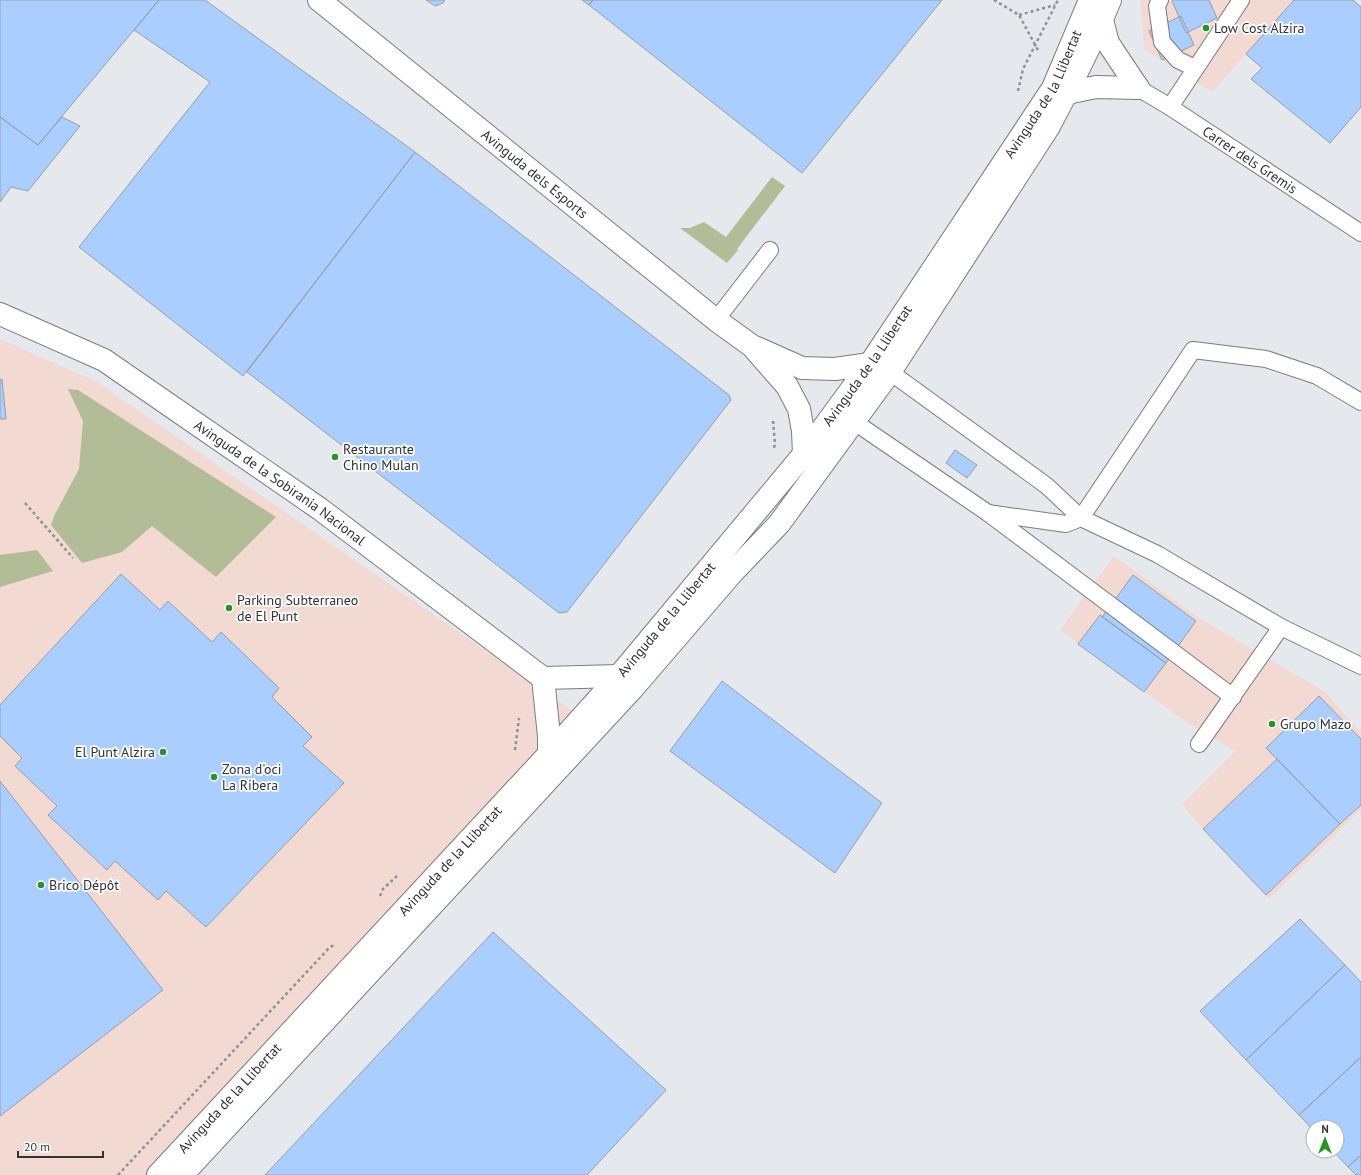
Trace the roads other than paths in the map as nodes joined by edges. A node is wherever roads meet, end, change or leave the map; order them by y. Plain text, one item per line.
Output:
1 (318, 0) edge
2 (1090, 0) edge
3 (1110, 0) edge
4 (1160, 0) edge
5 (1241, 0) edge
6 (1102, 20) junction
7 (1195, 68) junction
8 (1138, 88) junction
9 (1060, 90) junction
10 (1170, 107) junction
11 (1361, 233) edge
12 (770, 250) dead end
13 (0, 314) edge
14 (716, 320) junction
15 (752, 346) junction
16 (870, 364) junction
17 (890, 372) junction
18 (1361, 402) edge
19 (853, 421) junction
20 (804, 454) junction
21 (988, 513) junction
22 (1081, 518) junction
23 (1280, 627) junction
24 (1361, 666) edge
25 (619, 676) junction
26 (543, 678) junction
27 (1232, 697) junction
28 (1199, 744) dead end
29 (549, 754) junction
30 (158, 1175) edge
31 (182, 1175) edge

1 - 14 main road, Avinguda dels Esports
2 - 9 main road, Avinguda de la Llibertat
3 - 6 main road, Avinguda de la Llibertat
4 - 7 lane
5 - 7 lane
6 - 8 main road, Carrer dels Gremis
6 - 9 main road, Avinguda de la Llibertat
7 - 10 lane
8 - 9 main road, Carrer dels Gremis
8 - 10 lane, Carrer dels Gremis
9 - 16 main road, Avinguda de la Llibertat
9 - 17 main road, Avinguda de la Llibertat
10 - 11 lane, Carrer dels Gremis
12 - 14 lane
13 - 26 main road, Avinguda de la Sobirania Nacional
14 - 15 main road, Avinguda dels Esports
15 - 16 main road, Avinguda dels Esports
15 - 20 main road, Avinguda dels Esports
16 - 20 main road, Avinguda de la Llibertat
17 - 19 main road, Avinguda de la Llibertat
17 - 22 lane
18 - 22 lane
19 - 21 lane
19 - 31 main road, Avinguda de la Llibertat
20 - 25 main road, Avinguda de la Llibertat
21 - 22 lane
21 - 27 lane
22 - 23 lane
23 - 24 lane
23 - 27 lane
25 - 26 main road
25 - 29 main road, Avinguda de la Llibertat
26 - 29 main road
27 - 28 lane
29 - 30 main road, Avinguda de la Llibertat

